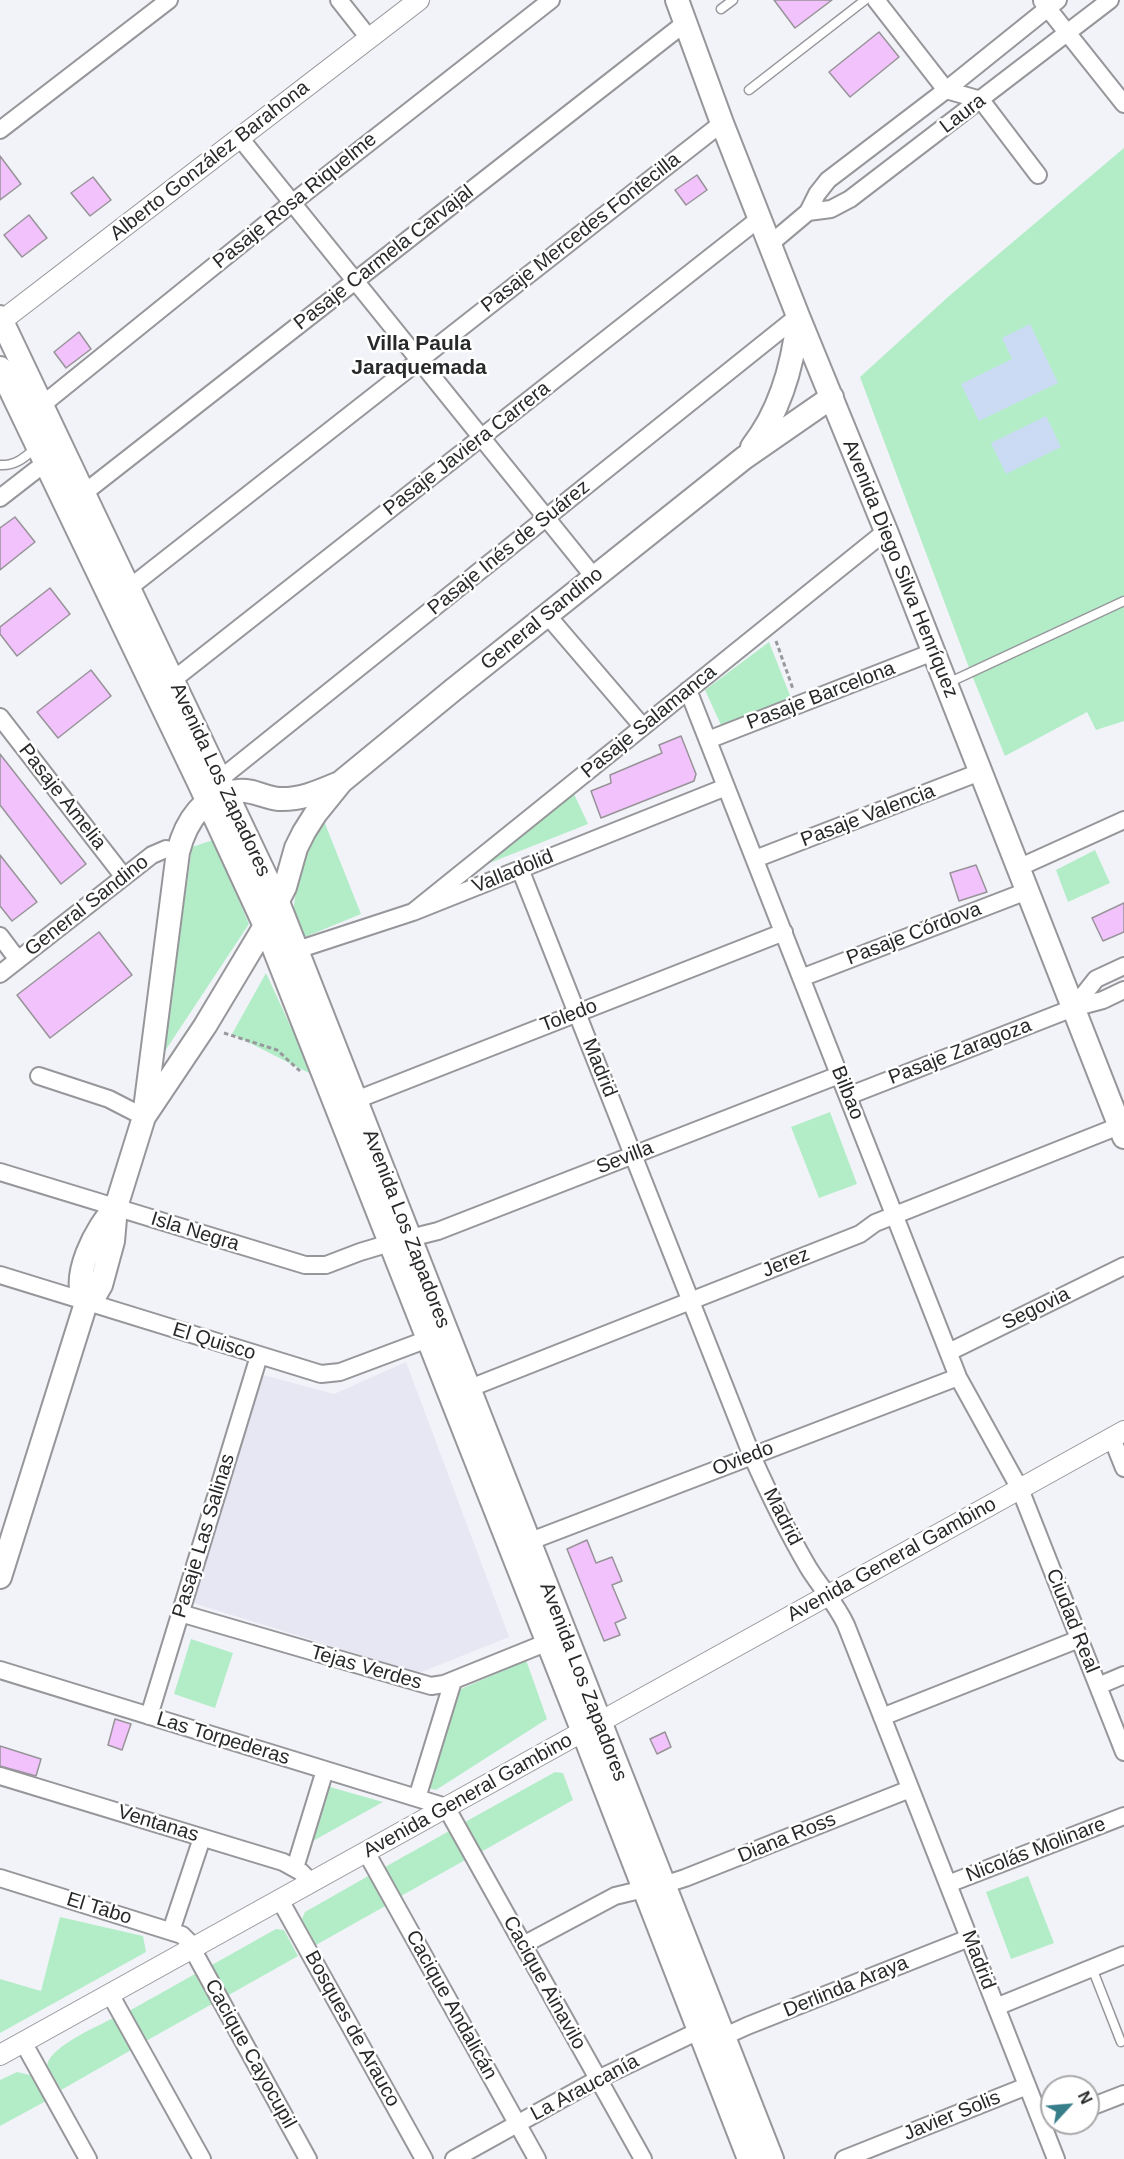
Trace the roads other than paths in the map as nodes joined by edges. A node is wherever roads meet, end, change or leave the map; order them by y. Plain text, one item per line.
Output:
1 (169, 0) edge
2 (339, 0) edge
3 (420, 0) edge
4 (551, 0) edge
5 (677, 0) edge
6 (733, 0) edge
7 (865, 0) edge
8 (876, 0) edge
9 (1110, 0) edge
10 (1049, 3) edge
11 (721, 9) dead end
12 (685, 23) junction
13 (1068, 33) junction
14 (369, 38) junction
15 (749, 90) dead end
16 (946, 90) junction
17 (981, 100) junction
18 (1124, 104) edge
19 (722, 123) junction
20 (0, 130) edge
21 (240, 138) junction
22 (1038, 175) dead end
23 (292, 202) junction
24 (808, 212) junction
25 (760, 218) junction
26 (770, 244) junction
27 (355, 281) junction
28 (798, 316) junction
29 (1, 320) edge
30 (419, 360) junction
31 (0, 368) edge
32 (832, 397) junction
33 (42, 405) junction
34 (482, 437) junction
35 (41, 455) junction
36 (744, 458) junction
37 (0, 465) edge
38 (84, 494) junction
39 (0, 498) edge
40 (547, 518) junction
41 (886, 531) junction
42 (594, 577) junction
43 (129, 588) junction
44 (1124, 601) edge
45 (547, 615) junction
46 (933, 652) junction
47 (173, 680) junction
48 (946, 684) junction
49 (688, 690) junction
50 (0, 717) edge
51 (643, 727) junction
52 (708, 740) junction
53 (980, 772) junction
54 (341, 783) junction
55 (726, 787) junction
56 (218, 792) junction
57 (1124, 820) edge
58 (180, 842) junction
59 (755, 860) junction
60 (1018, 868) junction
61 (520, 869) junction
62 (124, 877) junction
63 (1027, 891) junction
64 (278, 902) junction
65 (413, 912) junction
66 (265, 926) junction
67 (784, 932) junction
68 (0, 936) edge
69 (297, 950) junction
70 (18, 960) junction
71 (1124, 966) edge
72 (0, 974) edge
73 (801, 978) junction
74 (1124, 990) edge
75 (1073, 1008) junction
76 (577, 1013) junction
77 (152, 1055) junction
78 (178, 1066) junction
79 (840, 1075) junction
80 (39, 1076) dead end
81 (848, 1096) junction
82 (356, 1100) junction
83 (144, 1117) junction
84 (1123, 1134) edge
85 (633, 1155) junction
86 (0, 1172) edge
87 (116, 1207) junction
88 (895, 1215) junction
89 (400, 1241) junction
90 (1124, 1266) edge
91 (0, 1275) edge
92 (690, 1301) junction
93 (86, 1303) junction
94 (428, 1339) junction
95 (949, 1352) junction
96 (259, 1356) junction
97 (958, 1377) junction
98 (459, 1392) junction
99 (1118, 1435) edge
100 (752, 1456) junction
101 (1124, 1468) edge
102 (1020, 1489) junction
103 (528, 1542) junction
104 (0, 1576) edge
105 (829, 1595) junction
106 (180, 1613) junction
107 (1079, 1639) junction
108 (548, 1642) junction
109 (0, 1670) edge
110 (1124, 1675) edge
111 (453, 1681) junction
112 (1098, 1686) junction
113 (149, 1716) junction
114 (882, 1717) junction
115 (591, 1727) junction
116 (1124, 1752) edge
117 (325, 1770) junction
118 (0, 1776) edge
119 (910, 1789) junction
120 (417, 1798) junction
121 (446, 1807) junction
122 (1124, 1816) edge
123 (202, 1838) junction
124 (366, 1852) junction
125 (295, 1868) junction
126 (0, 1878) edge
127 (311, 1882) junction
128 (948, 1884) junction
129 (653, 1887) junction
130 (280, 1900) junction
131 (171, 1931) junction
132 (969, 1938) junction
133 (523, 1945) junction
134 (192, 1949) junction
135 (1124, 1955) edge
136 (1092, 1968) junction
137 (110, 1994) junction
138 (996, 2007) junction
139 (713, 2030) junction
140 (23, 2042) junction
141 (1121, 2042) dead end
142 (0, 2055) edge
143 (598, 2079) junction
144 (1027, 2086) junction
145 (1124, 2094) edge
146 (1100, 2103) edge
147 (1040, 2111) edge
148 (517, 2124) junction
149 (1050, 2135) edge
150 (88, 2159) edge
151 (202, 2159) edge
152 (308, 2159) edge
153 (424, 2159) edge
154 (454, 2159) edge
155 (537, 2159) edge
156 (643, 2159) edge
157 (748, 2159) edge
158 (772, 2159) edge
159 (844, 2159) edge
160 (1056, 2159) edge

1 - 20 street
2 - 14 street
3 - 14 street, Alberto González Barahona
4 - 23 street, Pasaje Rosa Riquelme
5 - 12 main road, Avenida Diego Silva Henríquez
6 - 11 lane
7 - 15 lane
8 - 16 street
9 - 13 street, Laura
10 - 13 street
10 - 16 street, Laura
12 - 19 main road, Avenida Diego Silva Henríquez
12 - 27 street, Pasaje Carmela Carvajal
13 - 17 street, Laura
13 - 18 street
14 - 21 street, Alberto González Barahona
16 - 17 street
16 - 24 street, Laura
17 - 22 street
17 - 24 street, Laura
19 - 25 main road, Avenida Diego Silva Henríquez
19 - 30 street, Pasaje Mercedes Fontecilla
21 - 23 street
21 - 29 street, Alberto González Barahona
23 - 27 street
23 - 33 street, Pasaje Rosa Riquelme
24 - 26 street, Laura
25 - 26 main road, Avenida Diego Silva Henríquez
25 - 34 street, Pasaje Javiera Carrera
26 - 28 main road, Avenida Diego Silva Henríquez
27 - 30 street
27 - 38 street, Pasaje Carmela Carvajal
28 - 32 main road, Avenida Diego Silva Henríquez
28 - 36 main road, General Sandino
28 - 40 street, Pasaje Inés de Suárez
29 - 33 main road, Avenida Los Zapadores
30 - 34 street
30 - 43 street, Pasaje Mercedes Fontecilla
31 - 35 main road, Avenida Los Zapadores
32 - 36 main road, General Sandino
32 - 41 main road, Avenida Diego Silva Henríquez
33 - 38 main road, Avenida Los Zapadores
34 - 40 street
34 - 47 street, Pasaje Javiera Carrera
35 - 37 lane
35 - 39 street
35 - 56 main road, Avenida Los Zapadores
36 - 42 main road, General Sandino
38 - 43 main road, Avenida Los Zapadores
40 - 42 street
40 - 56 street, Pasaje Inés de Suárez
41 - 46 main road, Avenida Diego Silva Henríquez
41 - 49 street, Pasaje Salamanca
42 - 45 main road, General Sandino
43 - 47 main road, Avenida Los Zapadores
44 - 48 lane
45 - 51 street
45 - 54 main road, General Sandino
46 - 48 main road, Avenida Diego Silva Henríquez
46 - 52 street, Pasaje Barcelona
47 - 56 main road, Avenida Los Zapadores
48 - 53 main road, Avenida Diego Silva Henríquez
49 - 51 street, Pasaje Salamanca
49 - 52 street, Bilbao
50 - 62 street, Pasaje Amelia
51 - 65 street, Pasaje Salamanca
52 - 55 street, Bilbao
53 - 59 street, Pasaje Valencia
53 - 60 main road, Avenida Diego Silva Henríquez
54 - 56 main road, General Sandino
54 - 64 main road, General Sandino
55 - 59 street, Bilbao
55 - 61 street, Valladolid
56 - 58 main road
56 - 64 main road, Avenida Los Zapadores
56 - 66 main road, Avenida Los Zapadores
57 - 60 street
58 - 62 street, General Sandino
58 - 77 main road
59 - 67 street, Bilbao
60 - 63 main road, Avenida Diego Silva Henríquez
61 - 65 street, Valladolid
61 - 76 street, Madrid
62 - 70 street, General Sandino
63 - 73 street, Pasaje Córdova
63 - 75 main road, Avenida Diego Silva Henríquez
64 - 66 main road, General Sandino
64 - 69 main road, Avenida Los Zapadores
65 - 69 street, Valladolid
66 - 78 main road, General Sandino
66 - 89 main road, Avenida Los Zapadores
67 - 73 street, Bilbao
67 - 76 street, Toledo
68 - 70 street
69 - 82 main road, Avenida Los Zapadores
70 - 72 street, General Sandino
71 - 75 street
73 - 79 street, Bilbao
74 - 75 street, Pasaje Zaragoza
75 - 81 street, Pasaje Zaragoza
75 - 84 main road, Avenida Diego Silva Henríquez
76 - 82 street, Toledo
76 - 85 street, Madrid
77 - 78 main road
77 - 83 main road
78 - 83 main road, General Sandino
79 - 81 street, Bilbao
79 - 85 street, Sevilla
80 - 83 street
81 - 88 street, Bilbao
82 - 89 main road, Avenida Los Zapadores
83 - 87 main road
84 - 88 street, Jerez
85 - 89 street, Sevilla
85 - 92 street, Madrid
86 - 87 street, Isla Negra
87 - 89 street, Isla Negra
87 - 93 main road
88 - 92 street, Jerez
88 - 95 street, Bilbao
89 - 94 main road, Avenida Los Zapadores
89 - 98 main road, Avenida Los Zapadores
90 - 95 street, Segovia
91 - 93 street, El Quisco
92 - 98 street, Jerez
92 - 100 street, Madrid
93 - 96 street, El Quisco
93 - 104 main road
94 - 96 street, El Quisco
94 - 98 main road, Avenida Los Zapadores
95 - 97 street, Bilbao
96 - 106 street, Pasaje Las Salinas
97 - 100 street, Oviedo
97 - 102 street, Bilbao
98 - 103 main road, Avenida Los Zapadores
98 - 108 main road, Avenida Los Zapadores
99 - 101 street
99 - 102 street, Avenida General Gambino
100 - 103 street, Oviedo
100 - 105 street, Madrid
102 - 105 street, Avenida General Gambino
102 - 107 street, Ciudad Real
103 - 115 main road, Avenida Los Zapadores
105 - 114 street, Madrid
105 - 115 street, Avenida General Gambino
106 - 111 street, Tejas Verdes
106 - 113 street, Pasaje Las Salinas
107 - 112 street, Ciudad Real
107 - 114 street
108 - 111 street, Tejas Verdes
108 - 115 main road, Avenida Los Zapadores
109 - 113 street, Las Torpederas
110 - 112 street
111 - 120 street
112 - 116 street, Ciudad Real
113 - 117 street, Las Torpederas
114 - 119 street, Madrid
115 - 121 street, Avenida General Gambino
115 - 129 main road, Avenida Los Zapadores
117 - 120 street, Las Torpederas
117 - 125 street
118 - 123 street, Ventanas
119 - 128 street, Madrid
119 - 129 street, Diana Ross
120 - 121 street, Las Torpederas
121 - 124 street, Avenida General Gambino
121 - 133 street, Cacique Ainavilo
122 - 128 street, Nicolás Molinare
123 - 125 street, Ventanas
123 - 131 street
124 - 127 street, Avenida General Gambino
124 - 148 street, Cacique Andalicán
125 - 127 street, Ventanas
126 - 131 street, El Tabo
127 - 130 street, Avenida General Gambino
128 - 132 street, Madrid
129 - 133 street, Diana Ross
129 - 139 main road, Avenida Los Zapadores
130 - 134 street, Avenida General Gambino
130 - 153 street, Bosques de Arauco
131 - 134 street, El Tabo
132 - 138 street, Madrid
132 - 139 street, Derlinda Araya
133 - 143 street, Cacique Ainavilo
134 - 137 street, Avenida General Gambino
134 - 152 street, Cacique Cayocupil
135 - 136 street
136 - 138 street
136 - 141 lane
137 - 140 street, Avenida General Gambino
137 - 151 street
138 - 144 street, Madrid
139 - 143 street, La Araucanía
139 - 157 main road, Avenida Los Zapadores
139 - 158 main road, Avenida Los Zapadores
140 - 142 street, Avenida General Gambino
140 - 150 street
143 - 148 street, La Araucanía
143 - 156 street, Cacique Ainavilo
144 - 147 street, Madrid
144 - 159 street, Javier Solis
145 - 146 street
148 - 154 street, La Araucanía
148 - 155 street, Cacique Andalicán
149 - 160 street, Madrid

